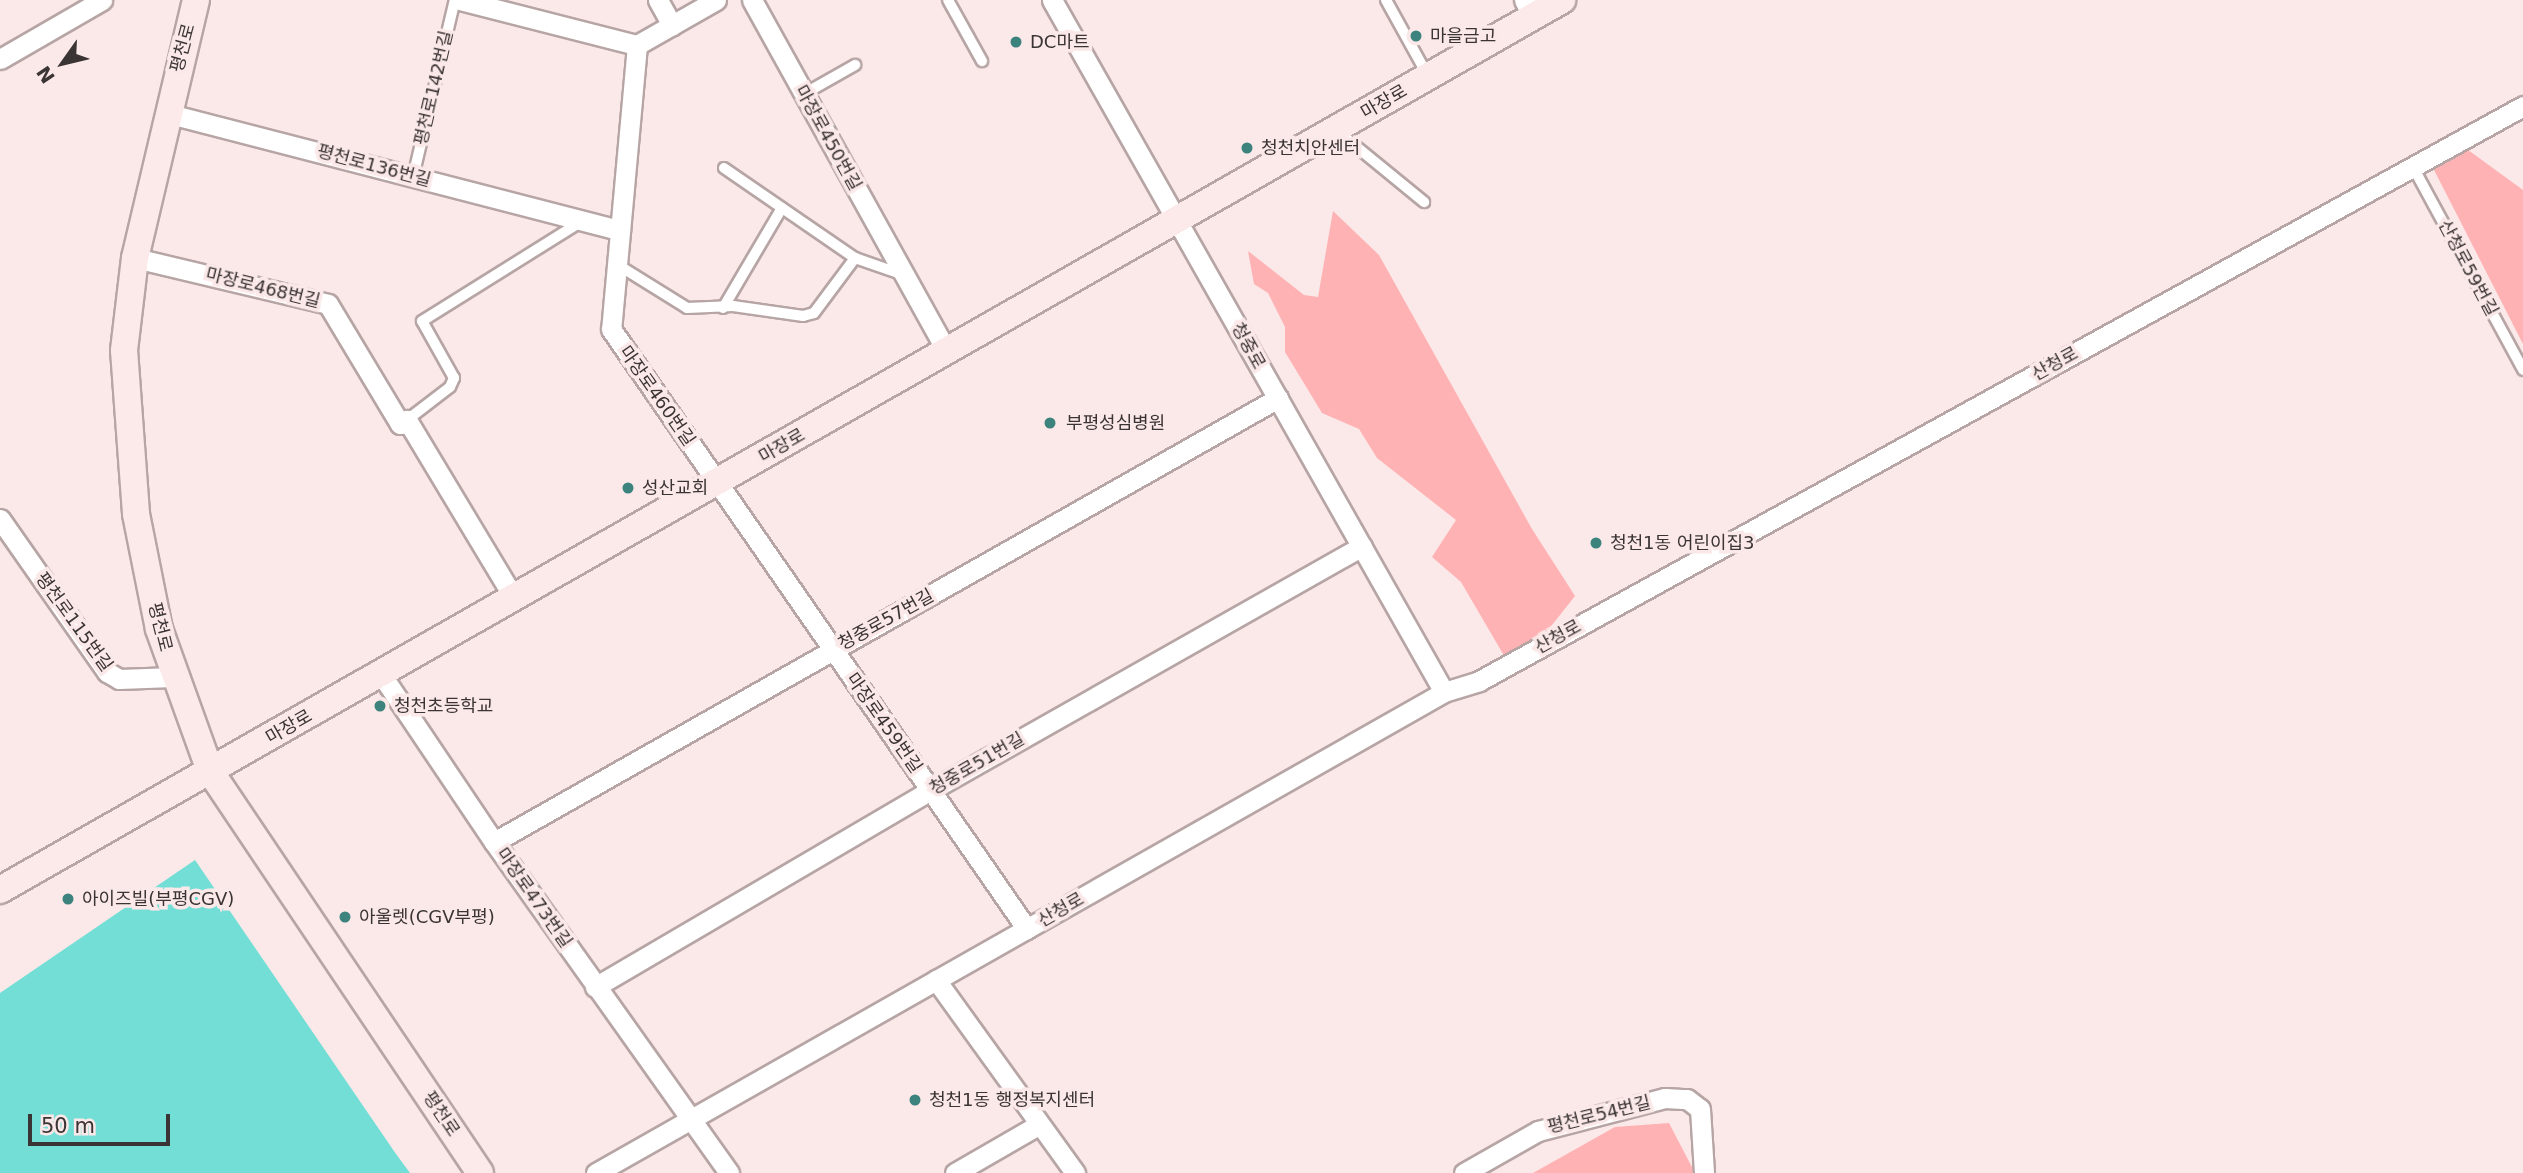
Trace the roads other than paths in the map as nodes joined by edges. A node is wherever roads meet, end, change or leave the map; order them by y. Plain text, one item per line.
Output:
1 (102, 0) edge
2 (196, 0) edge
3 (457, 0) edge
4 (658, 0) edge
5 (716, 0) edge
6 (752, 0) edge
7 (948, 0) edge
8 (1052, 0) edge
9 (1386, 0) edge
10 (1562, 0) edge
11 (1528, 8) edge
12 (672, 25) junction
13 (637, 45) junction
14 (0, 58) edge
15 (982, 61) dead end
16 (855, 65) dead end
17 (1429, 77) junction
18 (804, 94) junction
19 (2523, 106) edge
20 (166, 113) junction
21 (1335, 130) junction
22 (2413, 167) junction
23 (724, 168) dead end
24 (414, 177) junction
25 (1424, 202) dead end
26 (782, 208) junction
27 (582, 220) junction
28 (1177, 220) junction
29 (620, 230) junction
30 (135, 258) junction
31 (855, 258) junction
32 (616, 264) junction
33 (904, 275) junction
34 (723, 308) junction
35 (947, 352) junction
36 (2523, 370) edge
37 (1278, 398) junction
38 (407, 419) junction
39 (718, 482) junction
40 (0, 519) edge
41 (1362, 546) junction
42 (514, 598) junction
43 (833, 649) junction
44 (381, 674) junction
45 (173, 677) junction
46 (1444, 692) junction
47 (210, 771) junction
48 (931, 790) junction
49 (494, 842) junction
50 (0, 890) edge
51 (1027, 929) junction
52 (936, 980) junction
53 (595, 987) junction
54 (691, 1119) junction
55 (1038, 1125) junction
56 (481, 1173) edge
57 (596, 1173) edge
58 (729, 1173) edge
59 (955, 1173) edge
60 (1074, 1173) edge
61 (1464, 1173) edge
62 (1704, 1173) edge

1 - 14 street
2 - 20 main road, 평천로
3 - 13 street, 평천로142번길
3 - 24 lane, 평천로142번길
4 - 12 street
5 - 12 street
6 - 18 street, 마장로450번길
7 - 15 lane
8 - 28 street, 청중로
9 - 17 lane
10 - 11 main road, 마장로
11 - 17 main road, 마장로
12 - 13 street
13 - 29 street, 마장로460번길
16 - 18 lane
17 - 21 main road, 마장로
18 - 33 street, 마장로450번길
19 - 22 street, 산청로
20 - 24 street, 평천로136번길
20 - 30 main road, 평천로
21 - 25 lane
21 - 28 main road, 마장로
22 - 36 lane, 산청로59번길
22 - 46 street, 산청로
23 - 26 lane
24 - 27 street, 평천로136번길
26 - 31 lane
26 - 34 lane
27 - 29 street, 평천로136번길
27 - 38 lane
28 - 35 main road, 마장로
28 - 37 street, 청중로
29 - 32 street, 마장로460번길
30 - 38 street, 마장로468번길
30 - 45 main road, 평천로
31 - 33 lane
31 - 34 lane
32 - 34 lane
32 - 39 street, 마장로460번길
33 - 35 street, 마장로450번길
35 - 39 main road, 마장로
37 - 41 street, 청중로
37 - 43 street, 청중로57번길
38 - 42 street, 마장로468번길
39 - 42 main road, 마장로
39 - 43 street, 마장로459번길
40 - 45 street, 평천로115번길
41 - 46 street, 청중로
41 - 48 street, 청중로51번길
42 - 44 main road, 마장로
43 - 48 street, 마장로459번길
43 - 49 street, 청중로57번길
44 - 47 main road, 마장로
44 - 49 street, 마장로473번길
45 - 47 main road, 평천로
46 - 51 street, 산청로
47 - 50 main road, 마장로
47 - 56 main road, 평천로
48 - 51 street, 마장로459번길
48 - 53 street, 청중로51번길
49 - 53 street, 마장로473번길
51 - 52 street, 산청로
52 - 54 street, 산청로
52 - 55 street
53 - 54 street, 마장로473번길
54 - 57 street, 산청로
54 - 58 street, 마장로473번길
55 - 59 street
55 - 60 street
61 - 62 street, 평천로54번길

